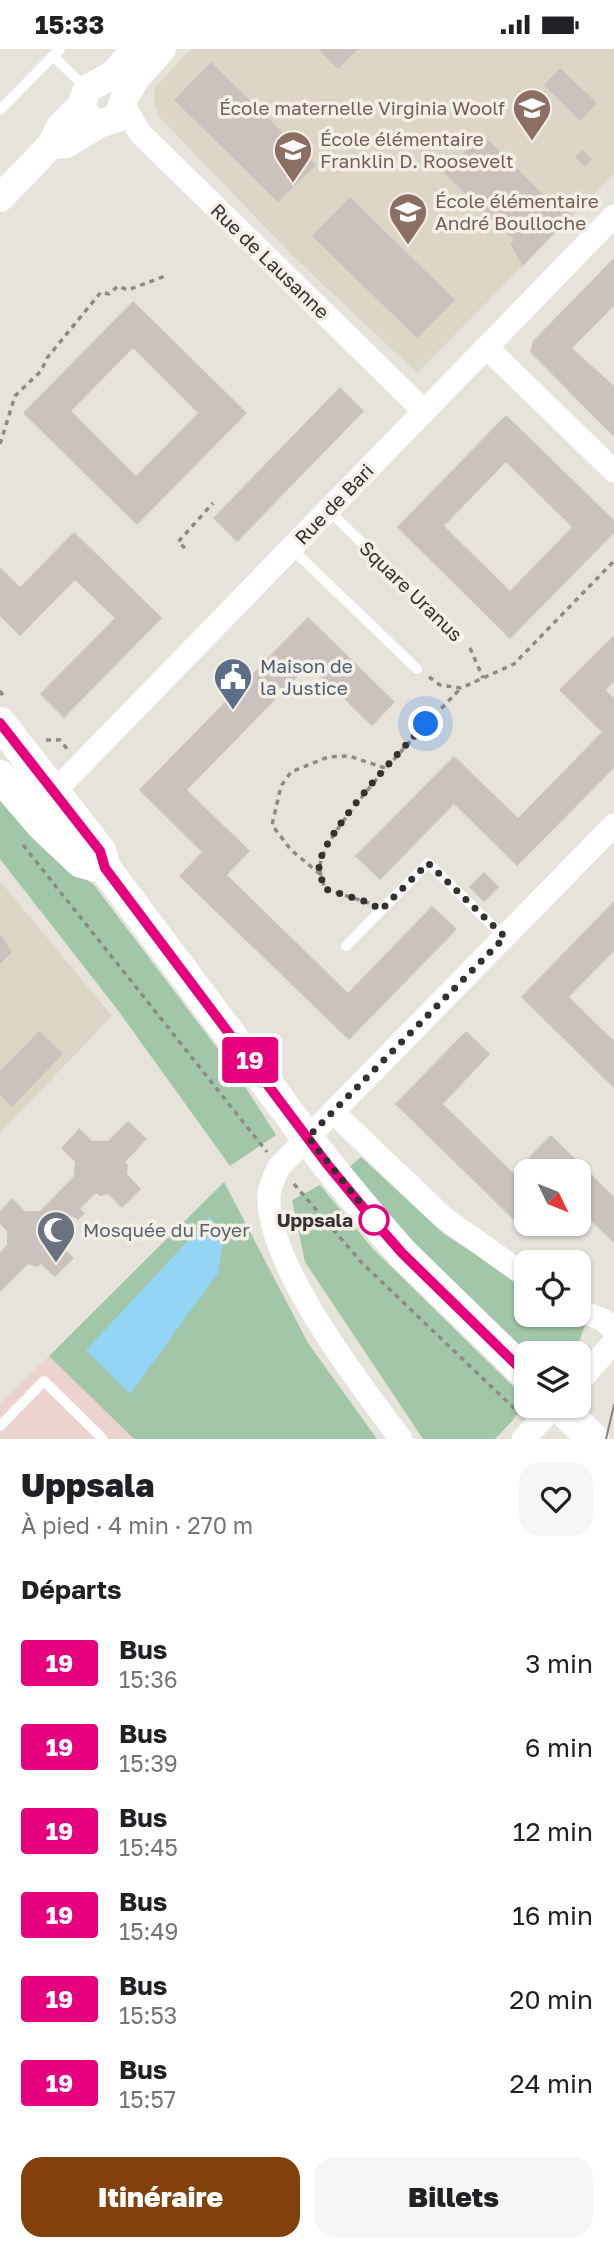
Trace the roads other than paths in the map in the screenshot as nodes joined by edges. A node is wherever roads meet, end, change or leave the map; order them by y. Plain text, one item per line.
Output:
1 (135, 49) edge
2 (162, 49) edge
3 (57, 52) edge
4 (103, 101) junction
5 (0, 110) edge
6 (0, 198) edge
7 (614, 216) edge
8 (486, 347) junction
9 (424, 411) junction
10 (614, 471) edge
11 (328, 510) junction
12 (291, 548) junction
13 (459, 638) road end
14 (417, 669) road end
15 (0, 723) edge
16 (0, 754) edge
17 (0, 776) edge
18 (54, 792) junction
19 (613, 826) edge
20 (105, 868) junction
21 (505, 937) junction
22 (346, 946) dead end
23 (333, 1112) junction
24 (308, 1137) junction
25 (514, 1268) edge
26 (591, 1315) edge
27 (614, 1330) edge
28 (614, 1342) edge
29 (514, 1362) edge
30 (591, 1370) edge
31 (544, 1418) edge
32 (571, 1418) edge
33 (0, 1426) edge
34 (103, 1439) edge
35 (401, 1439) edge
36 (523, 1439) edge
37 (593, 1439) edge

1 - 4 street
2 - 4 street
3 - 4 lane
3 - 5 lane
4 - 6 street
4 - 9 street, Rue de Lausanne
7 - 8 street, Rue de Bari
8 - 9 street, Rue de Bari
8 - 10 street
9 - 11 street, Rue de Bari
11 - 12 street, Rue de Bari
11 - 13 lane, Square Uranus
12 - 14 lane
12 - 18 street, Rue de Bari
15 - 18 main road
16 - 18 main road
17 - 20 main road
18 - 20 main road
19 - 21 street
20 - 24 main road
21 - 22 lane
21 - 23 street
23 - 24 street
23 - 25 street
24 - 29 main road
24 - 35 street
26 - 27 street
28 - 30 street
31 - 36 street
32 - 37 main road
33 - 34 lane

